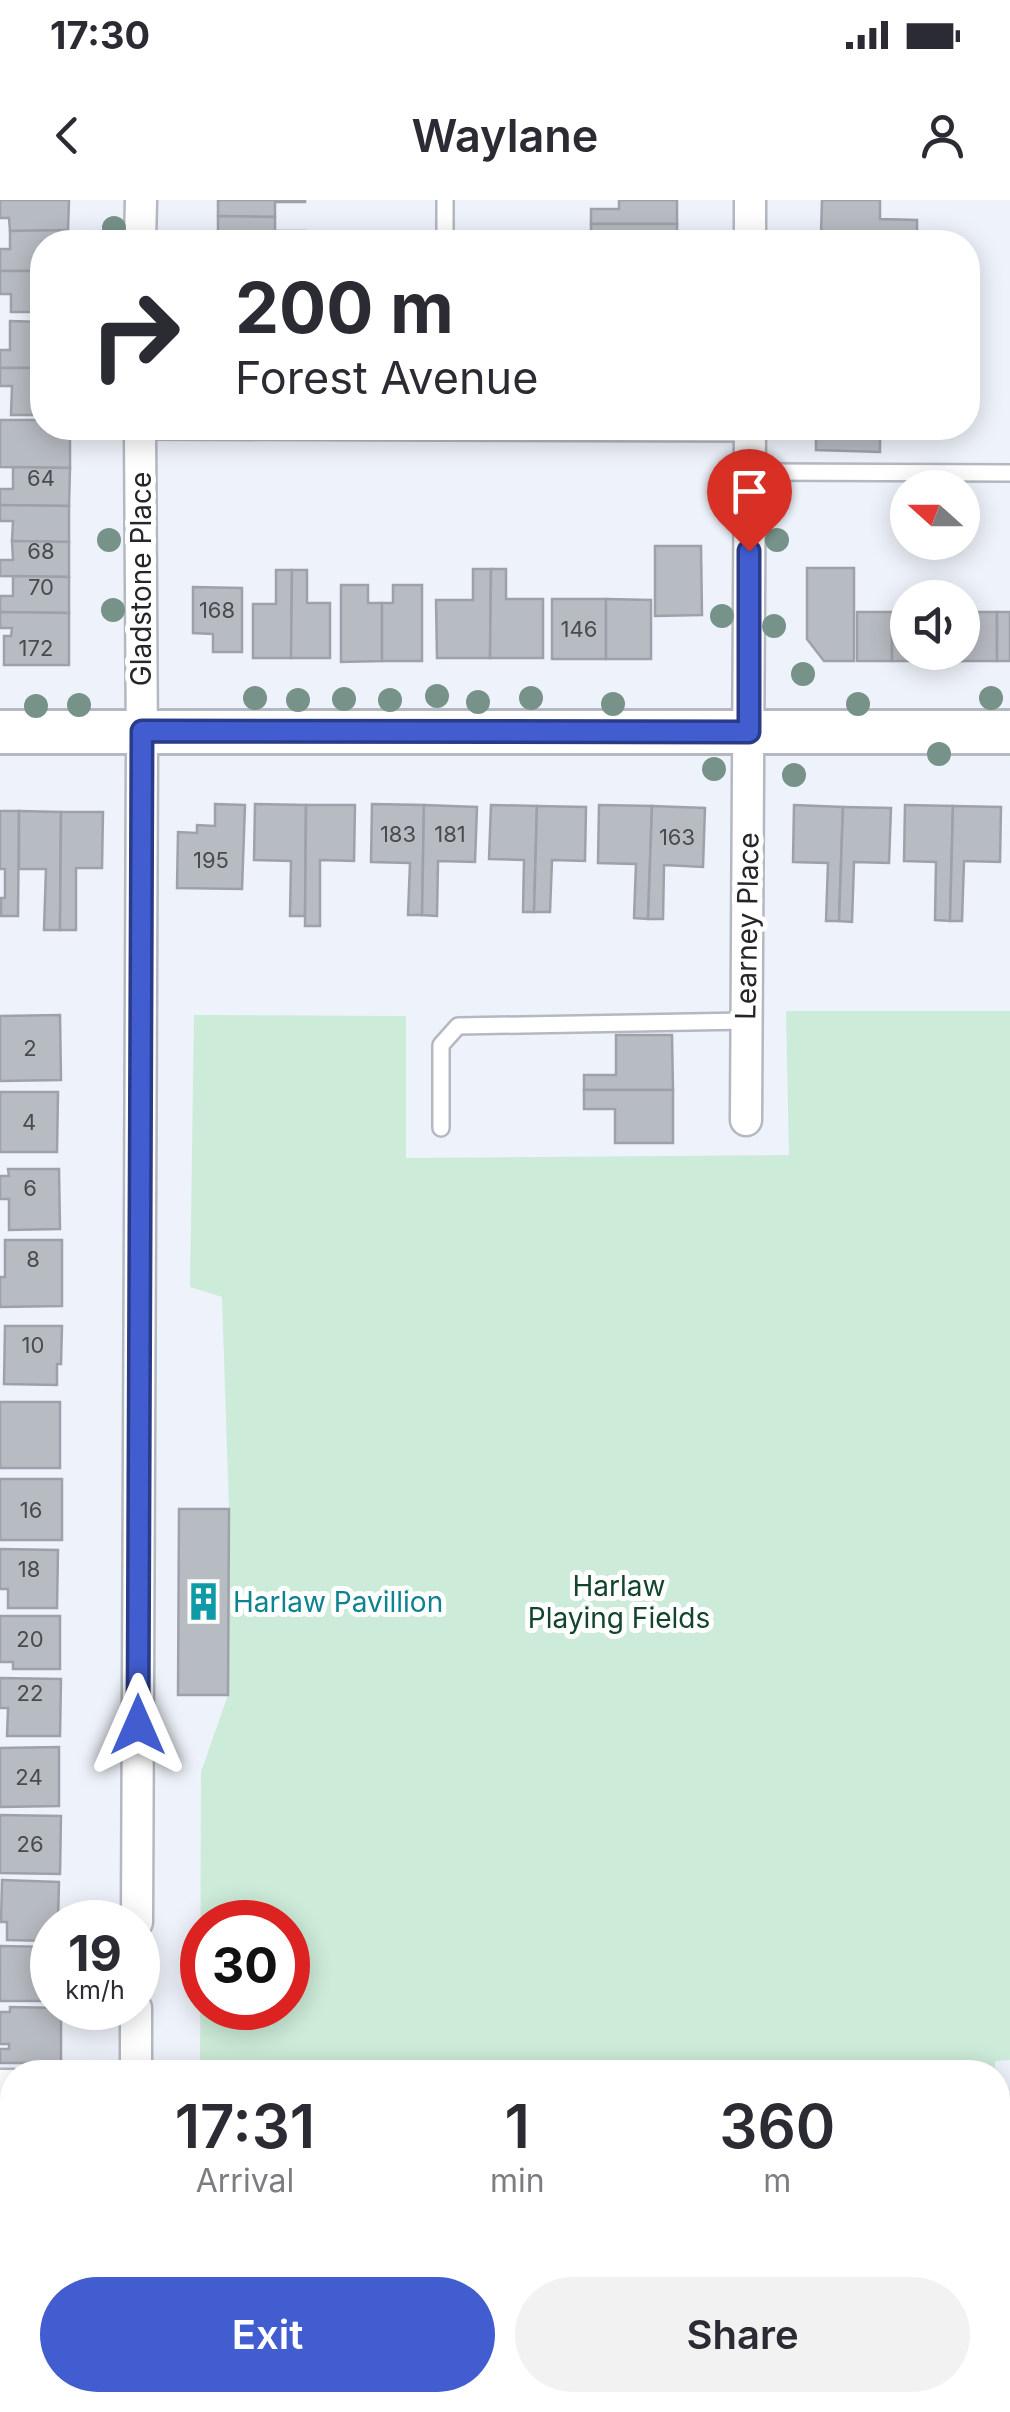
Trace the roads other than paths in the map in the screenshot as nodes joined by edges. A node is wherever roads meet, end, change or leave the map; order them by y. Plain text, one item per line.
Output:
1 (140, 200) edge
2 (446, 200) edge
3 (750, 200) edge
4 (140, 230) edge
5 (446, 230) edge
6 (750, 230) edge
7 (140, 440) edge
8 (750, 440) edge
9 (750, 472) junction
10 (1010, 473) edge
11 (142, 731) junction
12 (0, 732) edge
13 (749, 732) junction
14 (1010, 732) edge
15 (746, 1021) junction
16 (746, 1120) dead end
17 (441, 1128) dead end
18 (137, 1900) edge
19 (136, 2030) edge
20 (136, 2060) edge

1 - 4 street
2 - 5 lane
3 - 6 street
7 - 11 street, Gladstone Place
8 - 9 street, Learney Place
9 - 10 lane
9 - 13 street, Learney Place
11 - 12 street
11 - 13 street
11 - 18 street, Gladstone Place
13 - 14 street
13 - 15 street, Learney Place
15 - 16 street, Learney Place
15 - 17 lane
19 - 20 street

